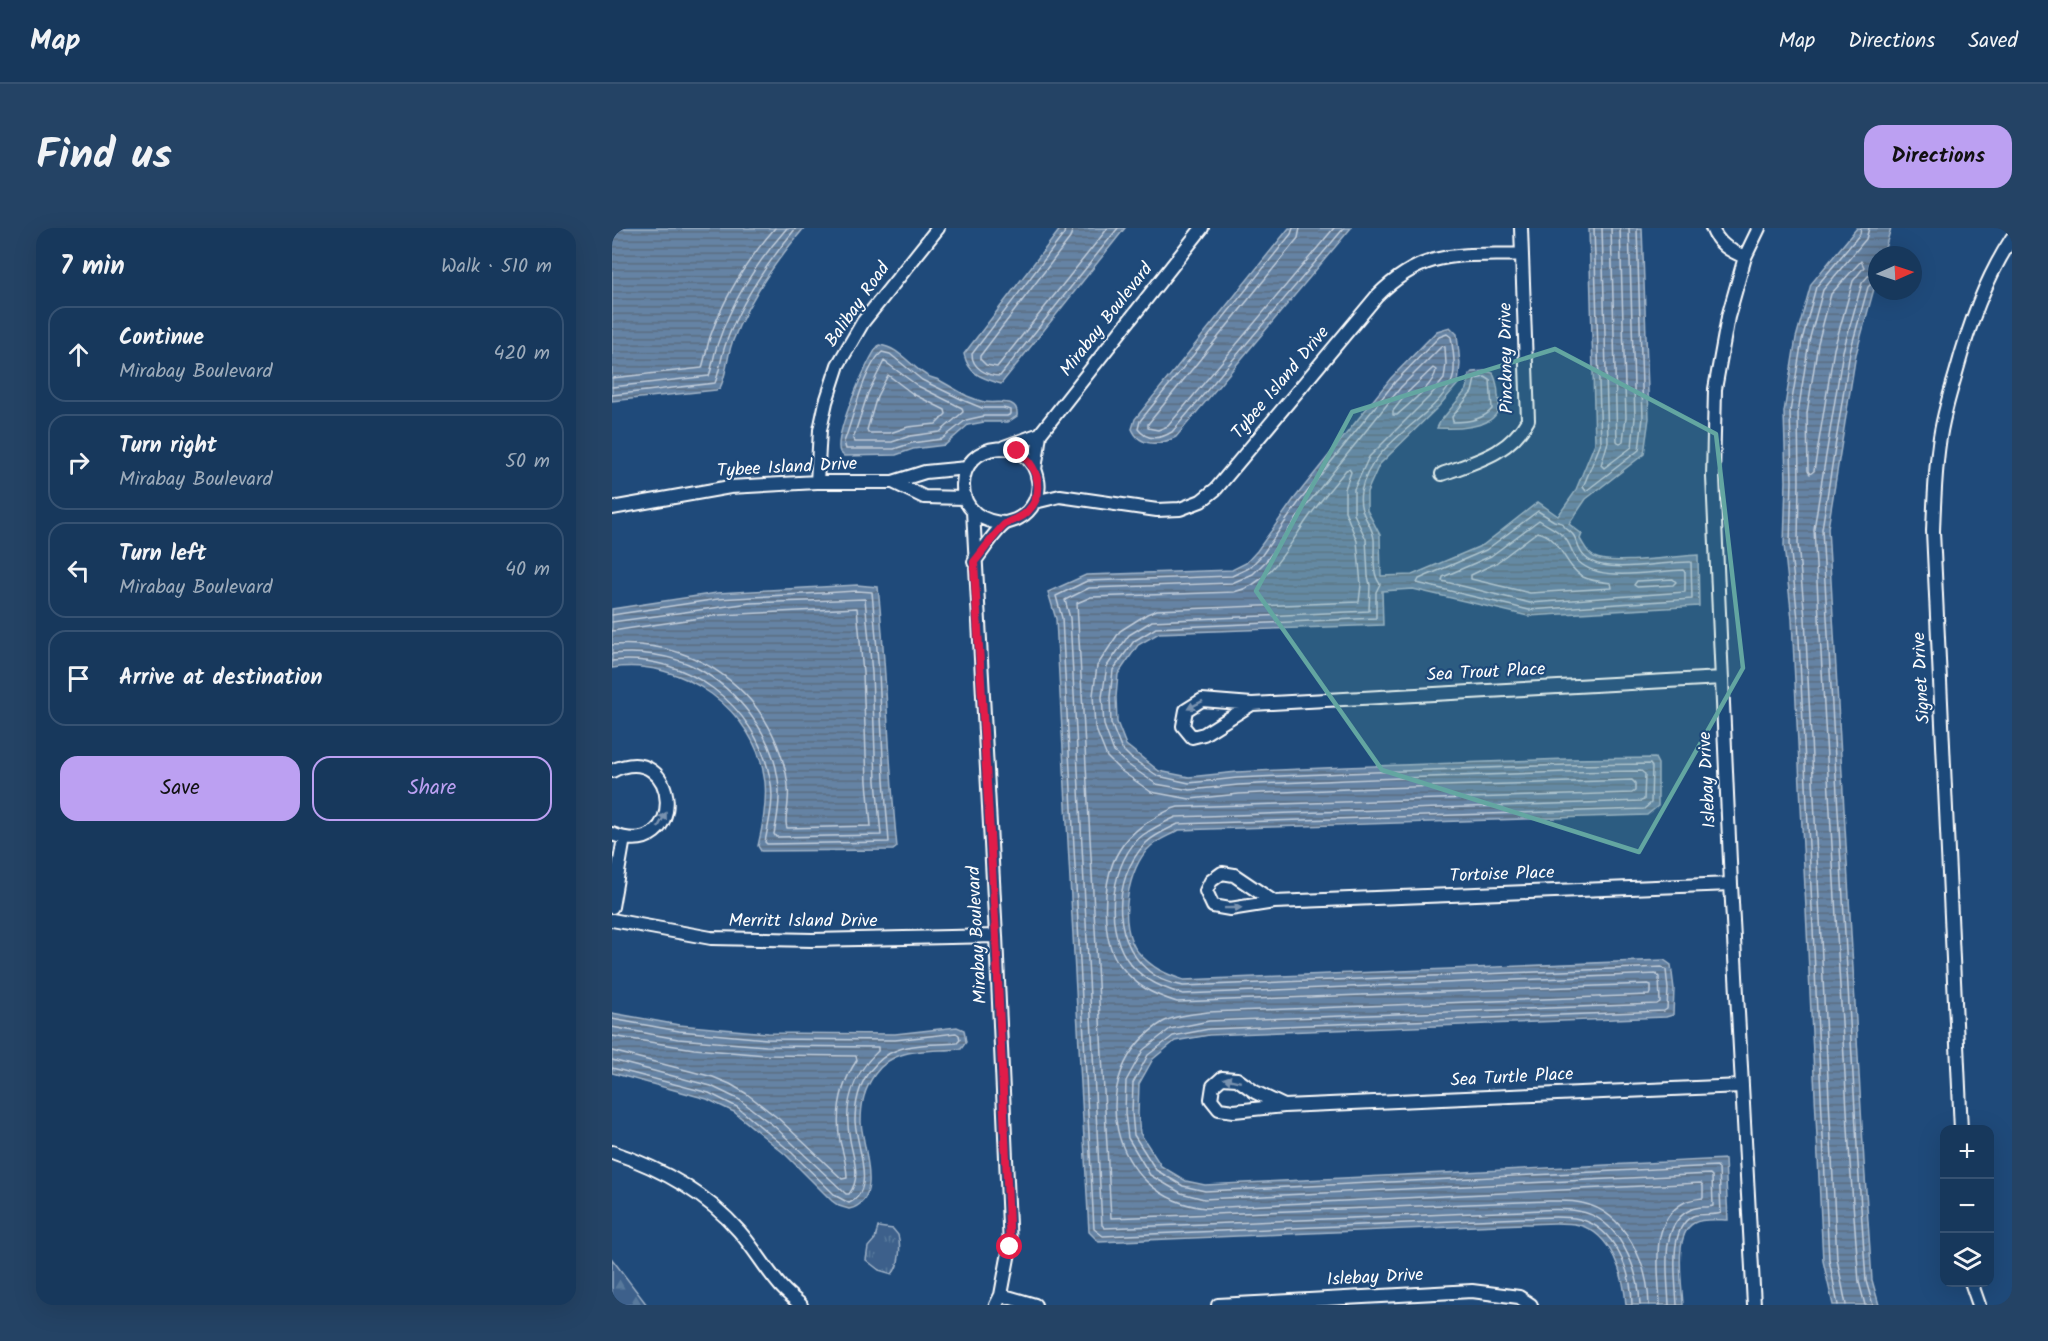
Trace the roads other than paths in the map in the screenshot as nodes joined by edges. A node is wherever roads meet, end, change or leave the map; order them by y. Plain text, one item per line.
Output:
1 (938, 228) edge
2 (1202, 228) edge
3 (1521, 228) edge
4 (1712, 228) edge
5 (1760, 228) edge
6 (2012, 238) edge
7 (1522, 254) junction
8 (1745, 257) junction
9 (1040, 434) junction
10 (1005, 447) junction
11 (967, 468) junction
12 (920, 473) junction
13 (1442, 474) dead end
14 (1037, 475) junction
15 (817, 482) junction
16 (893, 482) junction
17 (921, 496) junction
18 (1060, 496) junction
19 (965, 498) junction
20 (1035, 502) junction
21 (612, 508) edge
22 (973, 511) junction
23 (1006, 523) junction
24 (974, 562) junction
25 (1722, 678) junction
26 (1252, 704) junction
27 (612, 771) edge
28 (618, 836) edge
29 (1731, 884) junction
30 (1274, 902) junction
31 (612, 907) edge
32 (612, 920) edge
33 (996, 936) junction
34 (1741, 1086) junction
35 (1284, 1106) junction
36 (1961, 1125) edge
37 (612, 1152) edge
38 (1973, 1287) edge
39 (998, 1300) edge
40 (801, 1305) edge
41 (1035, 1305) edge
42 (1218, 1305) edge
43 (1531, 1305) edge
44 (1754, 1305) edge
45 (1978, 1305) edge

1 - 15 street, Balibay Road
2 - 9 street, Mirabay Boulevard
3 - 7 street, Pinckney Drive
4 - 8 street
5 - 8 street, Islebay Drive
6 - 36 street, Signet Drive
7 - 13 street, Pinckney Drive
7 - 18 street, Tybee Island Drive
8 - 25 street, Islebay Drive
9 - 10 street
9 - 14 street
10 - 11 street
10 - 14 street
11 - 12 street, Tybee Island Drive
11 - 19 street
12 - 16 street, Tybee Island Drive
12 - 17 street
14 - 18 street, Tybee Island Drive
14 - 20 street
15 - 16 street, Tybee Island Drive
15 - 21 street, Tybee Island Drive
16 - 17 street, Tybee Island Drive
17 - 19 street, Tybee Island Drive
18 - 20 street, Tybee Island Drive
19 - 22 street
20 - 23 street
22 - 23 street
22 - 24 street, Mirabay Boulevard
23 - 24 street
24 - 33 street, Mirabay Boulevard
25 - 26 street, Sea Trout Place
25 - 29 street, Islebay Drive
26 -> 26 street, Sea Trout Place
28 -> 27 street
28 - 31 street
29 - 30 street, Tortoise Place
29 - 34 street, Islebay Drive
30 -> 30 street, Tortoise Place
32 - 33 street, Merritt Island Drive
33 - 39 street, Mirabay Boulevard
34 - 35 street, Sea Turtle Place
34 - 44 street, Islebay Drive
35 -> 35 street, Sea Turtle Place
37 - 40 street
38 - 45 street
39 - 41 street
42 - 43 street, Islebay Drive

